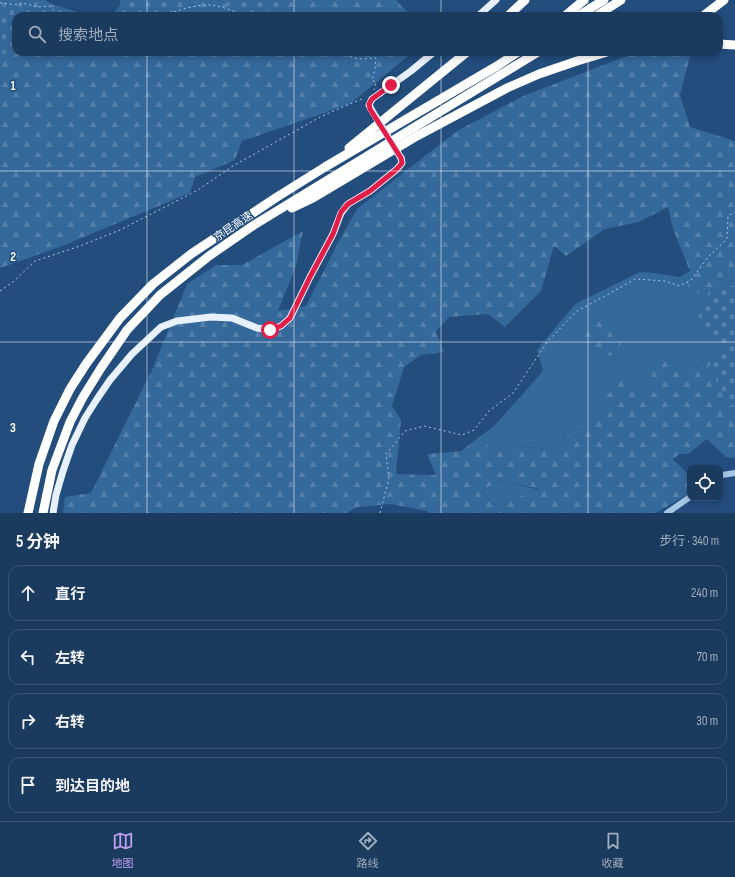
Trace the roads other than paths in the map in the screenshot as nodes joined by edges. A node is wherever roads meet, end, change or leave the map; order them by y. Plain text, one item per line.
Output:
1 (496, 0) edge
2 (524, 0) edge
3 (584, 0) edge
4 (604, 0) edge
5 (621, 0) edge
6 (724, 0) edge
7 (482, 12) edge
8 (512, 12) edge
9 (570, 12) edge
10 (584, 12) edge
11 (602, 12) edge
12 (708, 12) edge
13 (723, 44) edge
14 (735, 46) edge
15 (429, 56) edge
16 (462, 56) edge
17 (512, 56) edge
18 (531, 56) edge
19 (594, 56) edge
20 (325, 167) junction
21 (254, 225) junction
22 (735, 473) edge
23 (723, 474) edge
24 (687, 499) edge
25 (28, 513) edge
26 (43, 513) edge
27 (53, 513) edge
28 (667, 513) edge

1 - 7 main road
2 - 8 highway
3 - 9 highway
4 - 10 highway
5 - 11 highway
6 - 12 highway
13 - 14 highway
15 - 27 main road, bridge
16 - 20 highway
17 - 20 highway, 京昆高速
18 - 21 highway, 京昆高速
19 - 21 highway
20 - 25 highway, 京昆高速
21 - 26 highway, 京昆高速
22 - 23 lane
24 - 28 lane

